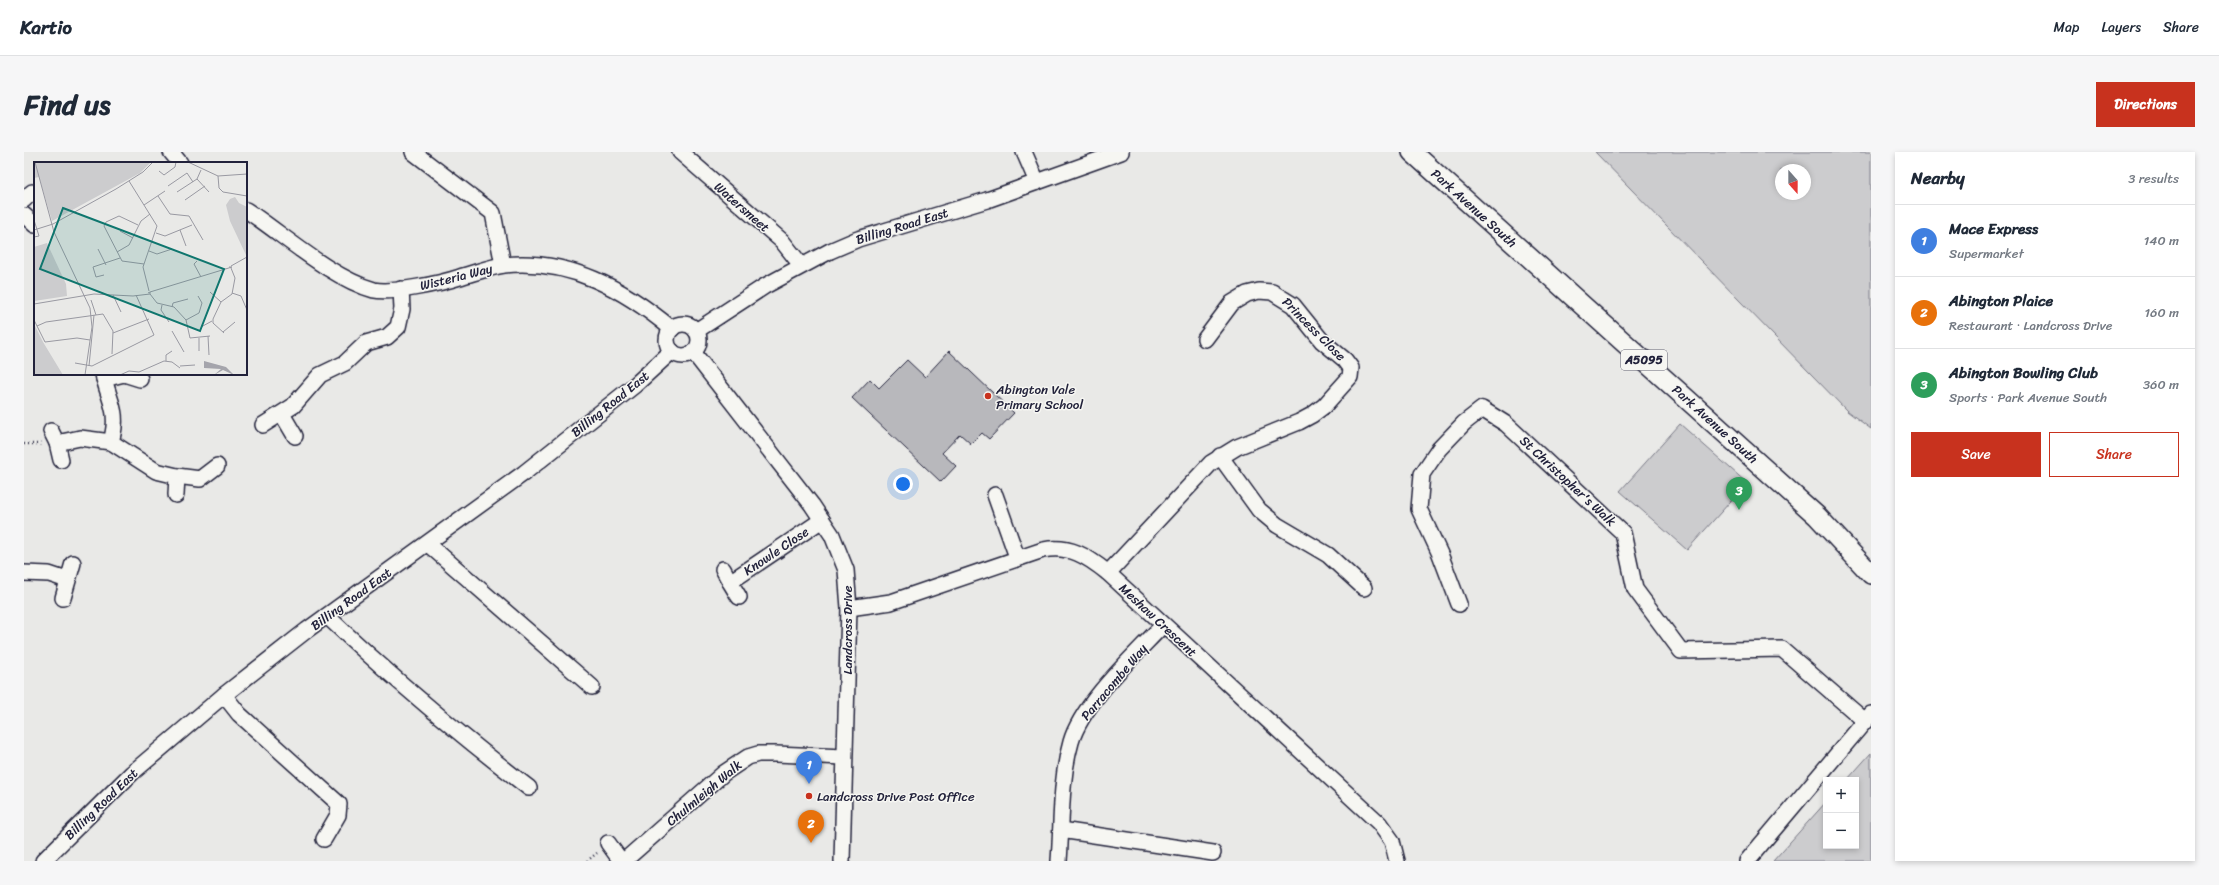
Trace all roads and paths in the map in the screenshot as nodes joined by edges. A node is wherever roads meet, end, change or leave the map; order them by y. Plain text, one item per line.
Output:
1 (171, 152) edge
2 (413, 152) edge
3 (680, 152) edge
4 (1024, 152) edge
5 (1121, 152) edge
6 (1412, 152) edge
7 (179, 162) edge
8 (1037, 182) junction
9 (247, 211) edge
10 (24, 215) edge
11 (34, 224) edge
12 (503, 265) junction
13 (801, 265) junction
14 (401, 289) junction
15 (672, 329) junction
16 (696, 331) junction
17 (1205, 339) dead end
18 (672, 351) junction
19 (693, 352) junction
20 (117, 375) edge
21 (127, 375) edge
22 (104, 377) edge
23 (140, 379) dead end
24 (282, 414) junction
25 (263, 425) dead end
26 (295, 436) dead end
27 (111, 442) junction
28 (1220, 456) junction
29 (61, 460) dead end
30 (217, 466) dead end
31 (177, 476) junction
32 (176, 495) dead end
33 (995, 495) dead end
34 (822, 520) junction
35 (428, 544) junction
36 (1018, 557) junction
37 (73, 563) dead end
38 (1108, 573) junction
39 (24, 574) edge
40 (1871, 574) edge
41 (67, 580) junction
42 (1364, 588) dead end
43 (740, 597) dead end
44 (63, 598) dead end
45 (1459, 604) dead end
46 (849, 608) junction
47 (327, 616) junction
48 (1163, 625) junction
49 (592, 687) dead end
50 (224, 695) junction
51 (1868, 718) edge
52 (844, 757) junction
53 (529, 788) dead end
54 (1062, 830) junction
55 (324, 839) dead end
56 (608, 843) dead end
57 (1213, 853) dead end
58 (43, 861) edge
59 (623, 861) edge
60 (842, 861) edge
61 (1059, 861) edge
62 (1397, 861) edge
63 (1748, 861) edge

1 - 7 street
2 - 12 street
3 - 13 street, Watersmeet
4 - 8 street
5 - 8 street, Billing Road East
6 - 40 main road, Park Avenue South / A5095
8 - 13 street, Billing Road East
9 - 14 street, Wisteria Way
10 - 11 street
12 - 14 street, Wisteria Way
12 - 15 street, Wisteria Way
13 - 16 street, Billing Road East
14 - 24 street
15 - 16 street
15 - 18 street
16 - 19 street
17 - 28 street, Princess Close
18 - 19 street
18 - 35 street, Billing Road East
19 - 34 street, Landcross Drive
20 - 22 street
21 - 23 street
22 - 27 street
24 - 25 street
24 - 26 street
27 - 29 street
27 - 31 street
28 - 38 street, Princess Close
28 - 42 street
30 - 31 street
31 - 32 street
33 - 36 street
34 - 43 street, Knowle Close
34 - 46 street, Landcross Drive
35 - 47 street, Billing Road East
35 - 49 street
36 - 38 street, Meshaw Crescent
36 - 46 street, Meshaw Crescent
37 - 41 street
38 - 48 street, Meshaw Crescent
39 - 41 street
41 - 44 street
45 - 51 street, St Christopher's Walk
46 - 52 street, Landcross Drive
47 - 50 street, Billing Road East
47 - 53 street
48 - 54 street, Parracombe Way
48 - 62 street, Meshaw Crescent
50 - 55 street
50 - 58 street, Billing Road East
51 - 63 street
52 - 59 street, Chulmleigh Walk
52 - 60 street, Landcross Drive
54 - 57 street
54 - 61 street, Parracombe Way
56 - 59 street, Chulmleigh Walk

